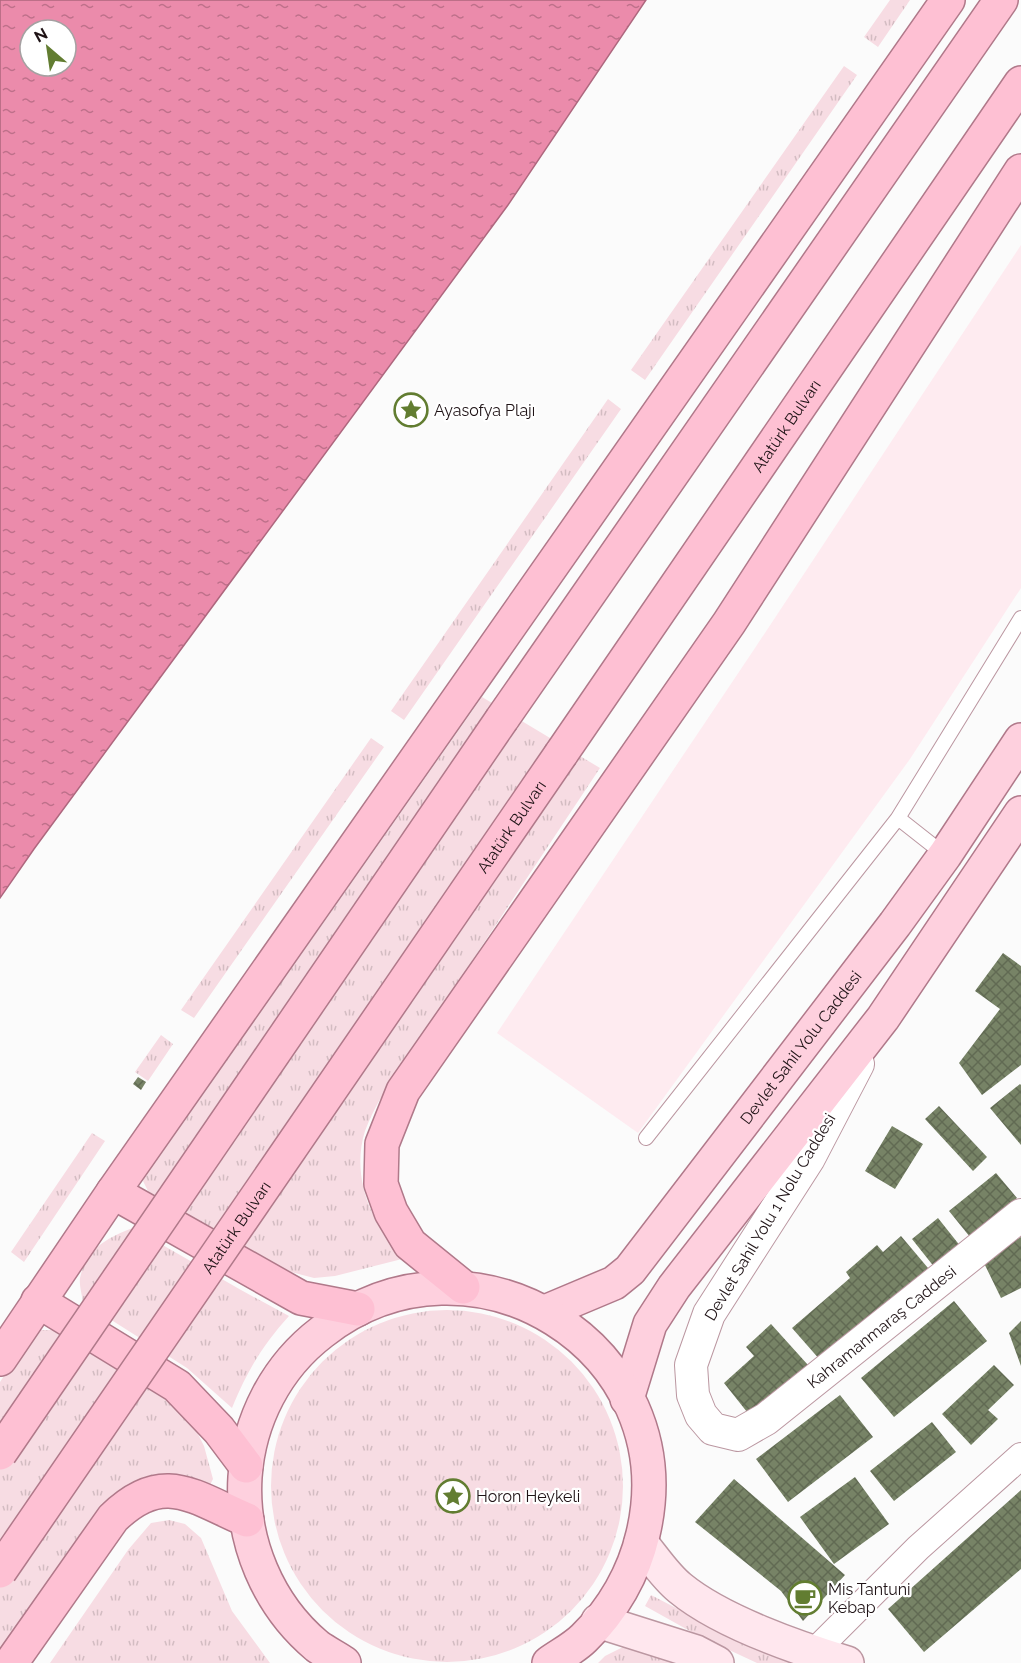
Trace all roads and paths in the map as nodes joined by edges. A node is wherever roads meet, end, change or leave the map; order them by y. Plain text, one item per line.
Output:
1 (948, 0) edge
2 (1001, 0) edge
3 (1021, 83) edge
4 (1021, 171) edge
5 (1021, 618) edge
6 (1021, 740) edge
7 (1021, 813) edge
8 (898, 818) junction
9 (945, 855) junction
10 (883, 1018) junction
11 (646, 1138) dead end
12 (113, 1191) junction
13 (1021, 1215) edge
14 (463, 1287) junction
15 (38, 1301) junction
16 (358, 1309) junction
17 (545, 1312) junction
18 (0, 1359) edge
19 (627, 1399) junction
20 (738, 1435) joint
21 (0, 1453) edge
22 (1021, 1456) edge
23 (246, 1466) junction
24 (247, 1520) junction
25 (641, 1543) junction
26 (0, 1571) edge
27 (598, 1621) junction
28 (813, 1653) junction
29 (327, 1658) edge
30 (11, 1663) edge
31 (549, 1663) edge
32 (717, 1663) edge
33 (847, 1663) edge

1 - 12 highway
2 - 21 highway, bridge
3 - 26 highway, Atatürk Bulvarı, bridge
4 - 14 highway
5 - 8 lane
6 - 9 main road, Devlet Sahil Yolu Caddesi
7 - 10 main road
8 - 9 lane
8 - 11 lane
9 - 17 main road, Devlet Sahil Yolu Caddesi
10 - 19 main road
10 - 20 street, Devlet Sahil Yolu 1 Nolu Caddesi
12 - 15 highway
12 - 16 highway
13 - 20 street, Kahramanmaraş Caddesi
14 - 16 main road
14 - 17 main road
15 - 18 highway
15 - 23 highway
16 - 23 main road
17 - 19 main road
19 - 25 main road
22 - 28 street
23 - 24 main road
24 - 29 main road
24 - 30 highway
25 - 27 main road
25 - 28 main road
27 - 31 main road
27 - 32 main road
28 - 33 main road

